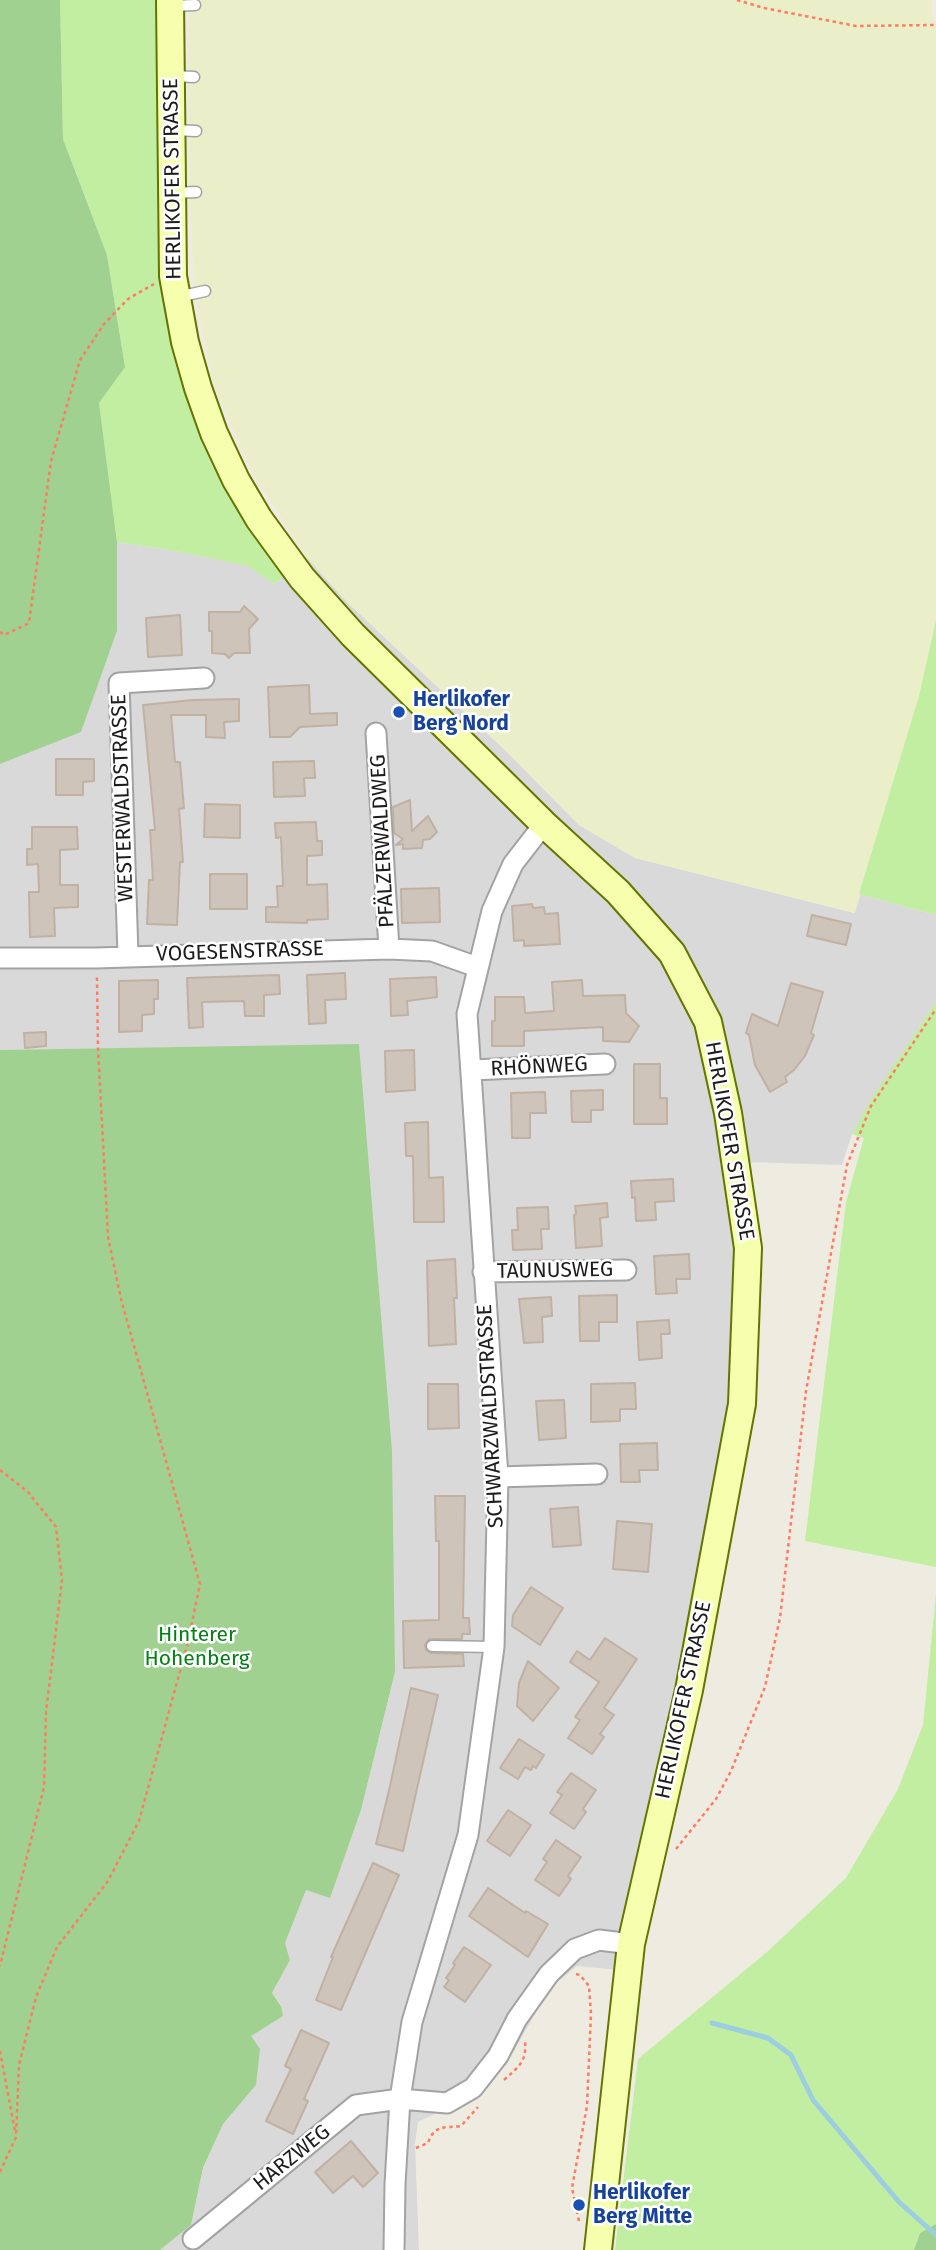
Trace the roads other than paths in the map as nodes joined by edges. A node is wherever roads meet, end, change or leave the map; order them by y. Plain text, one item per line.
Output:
1 (178, 4) edge
2 (175, 287) junction
3 (205, 291) dead end
4 (204, 678) dead end
5 (376, 733) dead end
6 (544, 824) junction
7 (389, 948) junction
8 (128, 955) junction
9 (0, 958) edge
10 (477, 967) junction
11 (606, 1064) dead end
12 (472, 1070) junction
13 (626, 1270) dead end
14 (483, 1272) junction
15 (597, 1474) dead end
16 (498, 1477) junction
17 (432, 1646) dead end
18 (494, 1647) junction
19 (631, 1944) junction
20 (400, 2099) junction
21 (193, 2239) dead end
22 (599, 2244) edge
23 (394, 2250) edge

1 - 2 main road, HERLIKOFER STRASSE
2 - 3 lane
2 - 6 main road, HERLIKOFER STRASSE
4 - 8 street, WESTERWALDSTRASSE
5 - 7 street, PFÄLZERWALDWEG
6 - 10 street, SCHWARZWALDSTRASSE
6 - 19 main road, HERLIKOFER STRASSE
7 - 8 street, VOGESENSTRASSE
7 - 10 street, VOGESENSTRASSE
8 - 9 street, VOGESENSTRASSE
10 - 12 street, SCHWARZWALDSTRASSE
11 - 12 street, RHÖNWEG
12 - 14 street, SCHWARZWALDSTRASSE
13 - 14 street, TAUNUSWEG
14 - 16 street, SCHWARZWALDSTRASSE
15 - 16 street
16 - 18 street, SCHWARZWALDSTRASSE
17 - 18 lane
18 - 20 street, SCHWARZWALDSTRASSE
19 - 20 street
19 - 22 main road, HERLIKOFER STRASSE
20 - 21 street, HARZWEG
20 - 23 street, SCHWARZWALDSTRASSE

